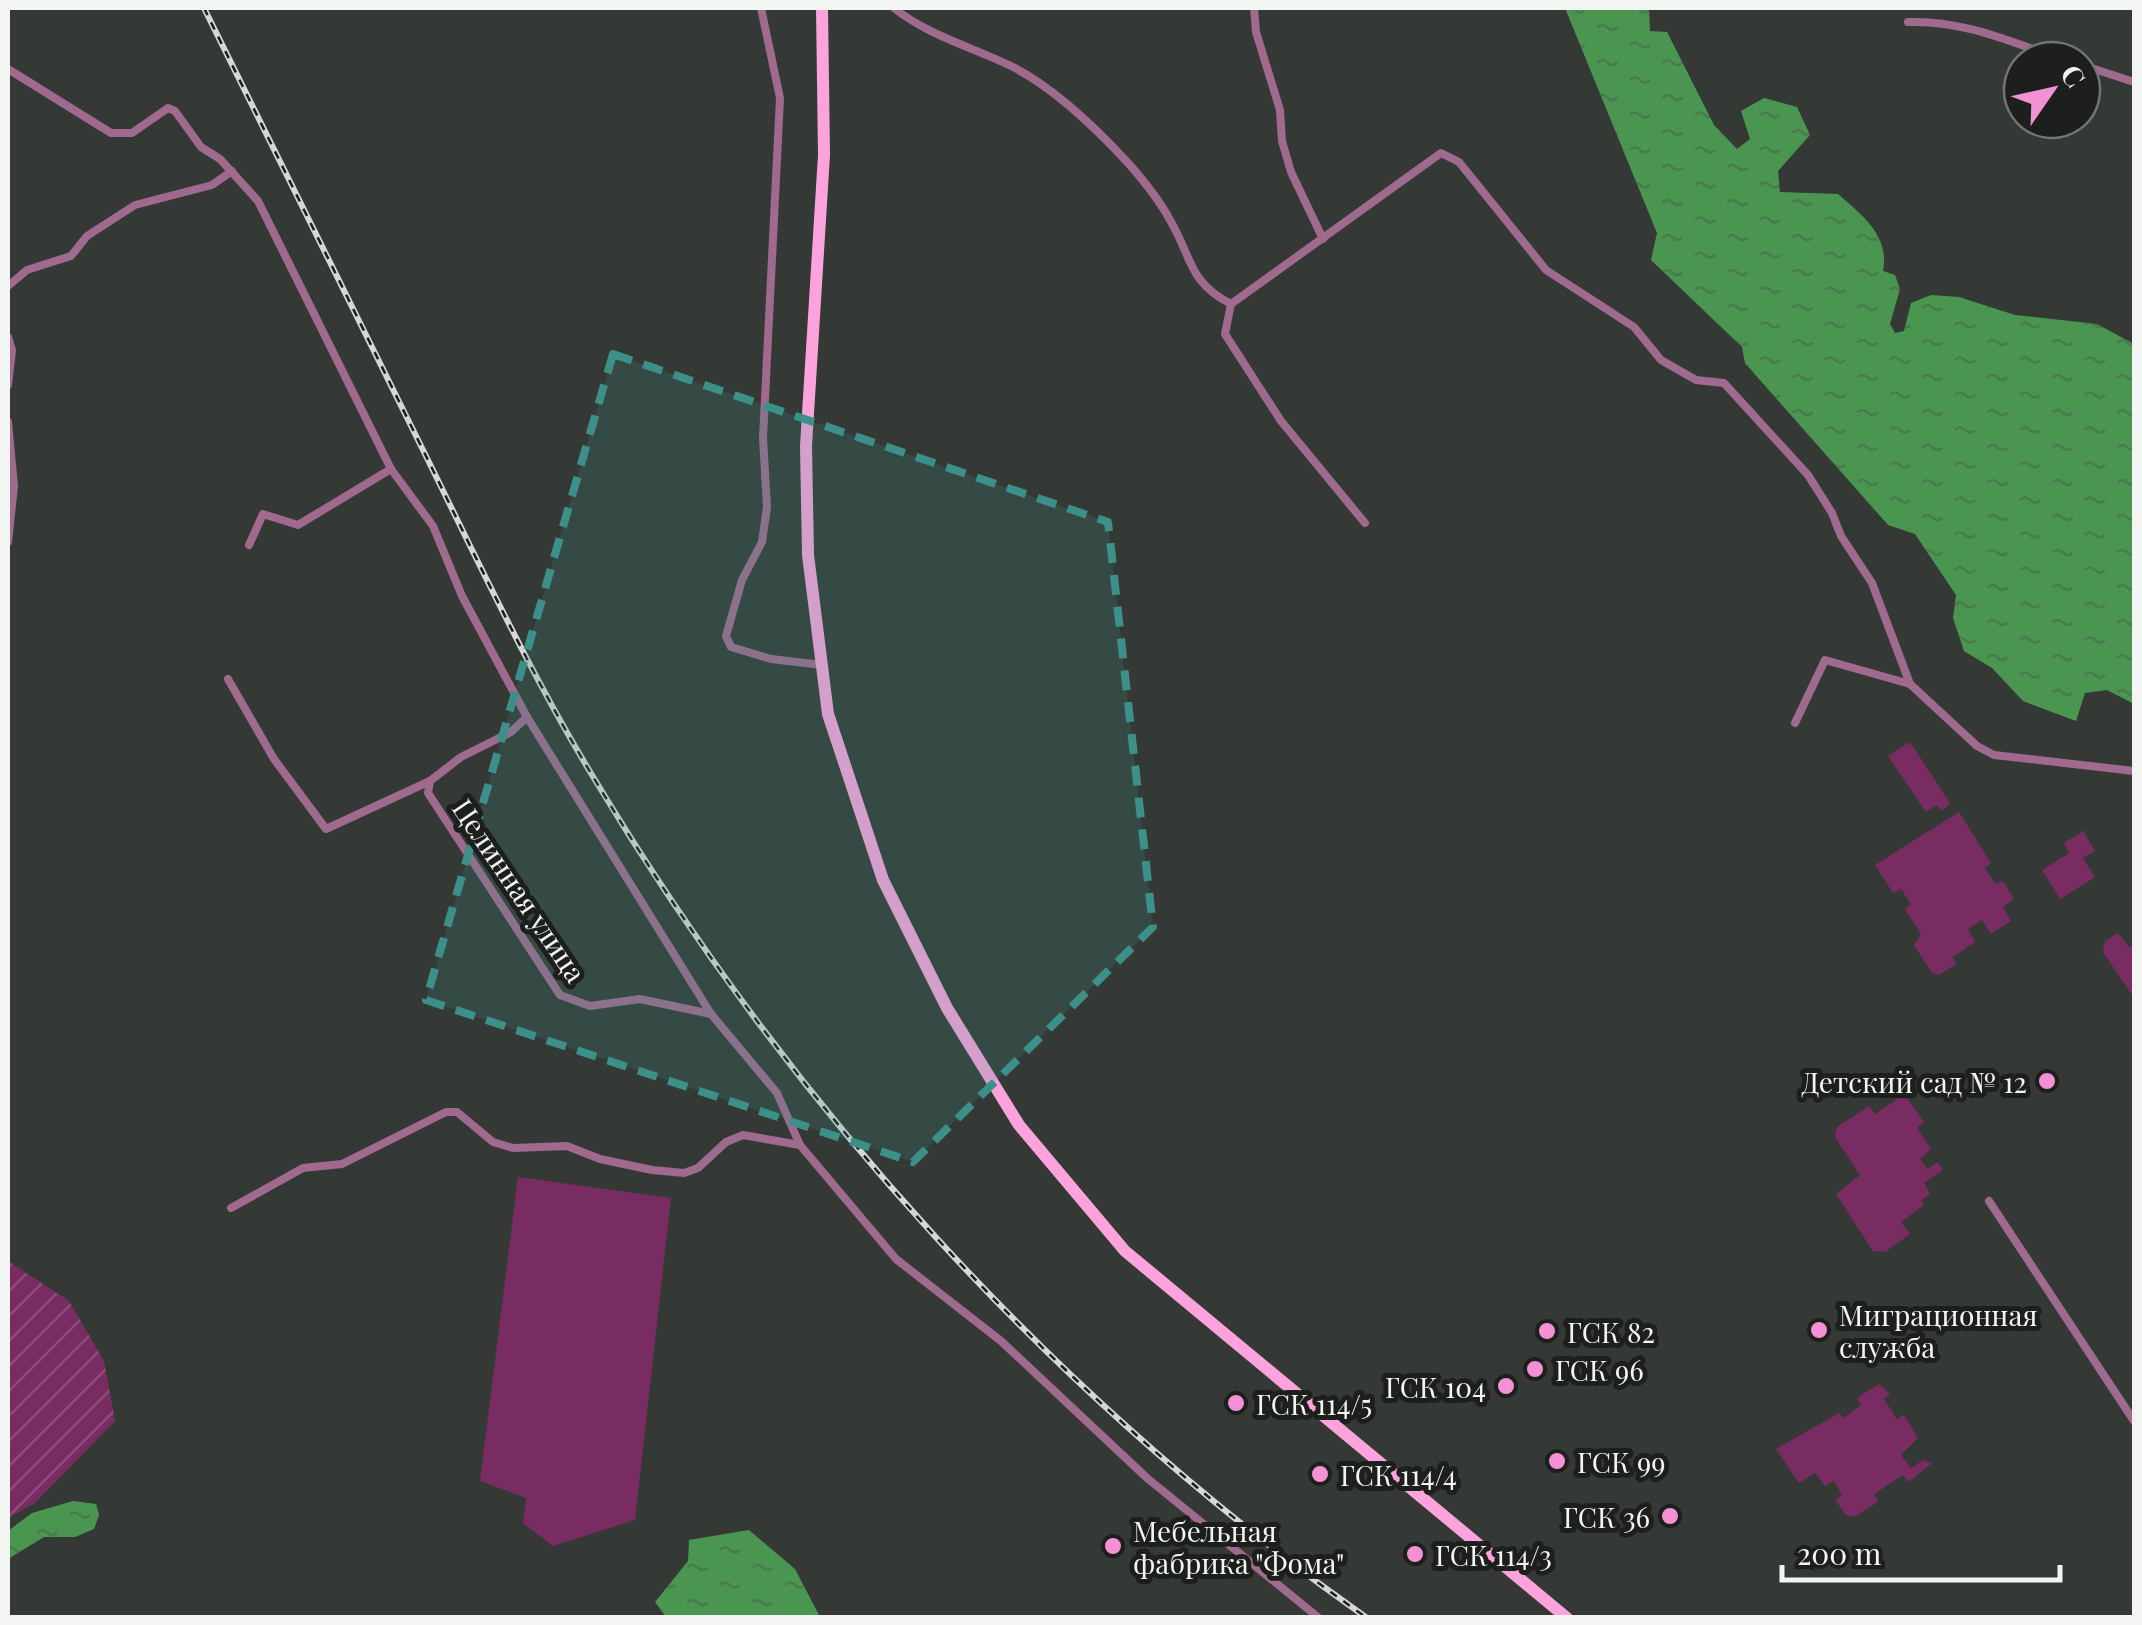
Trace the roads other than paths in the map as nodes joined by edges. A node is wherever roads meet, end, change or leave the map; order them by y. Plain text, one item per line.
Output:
1 (761, 8) edge
2 (822, 8) edge
3 (894, 8) edge
4 (1254, 8) edge
5 (1908, 22) dead end
6 (2007, 40) edge
7 (8, 70) edge
8 (2102, 72) edge
9 (2134, 82) edge
10 (232, 171) junction
11 (1323, 239) junction
12 (8, 286) edge
13 (1231, 304) junction
14 (8, 338) edge
15 (8, 385) edge
16 (8, 422) edge
17 (391, 469) junction
18 (9, 522) edge
19 (1365, 523) dead end
20 (8, 542) edge
21 (248, 544) dead end
22 (822, 665) junction
23 (228, 679) dead end
24 (1910, 684) junction
25 (527, 717) junction
26 (1796, 723) dead end
27 (2134, 771) edge
28 (430, 780) junction
29 (711, 1014) junction
30 (800, 1146) junction
31 (1990, 1201) dead end
32 (231, 1208) dead end
33 (2134, 1421) edge
34 (1319, 1618) edge
35 (1566, 1618) edge

1 - 22 street
2 - 22 main road
3 - 13 street
4 - 11 street
5 - 6 street
7 - 10 street
8 - 9 street
10 - 12 street
10 - 17 street
11 - 13 street
11 - 24 street
13 - 19 street
14 - 15 street
16 - 18 street
17 - 21 street
17 - 25 street
18 - 20 street
22 - 35 main road
23 - 28 street
24 - 26 street
24 - 27 street
25 - 28 street
25 - 29 street
28 - 29 street, Целинная улица
29 - 30 street
30 - 32 street
30 - 34 street
31 - 33 street

